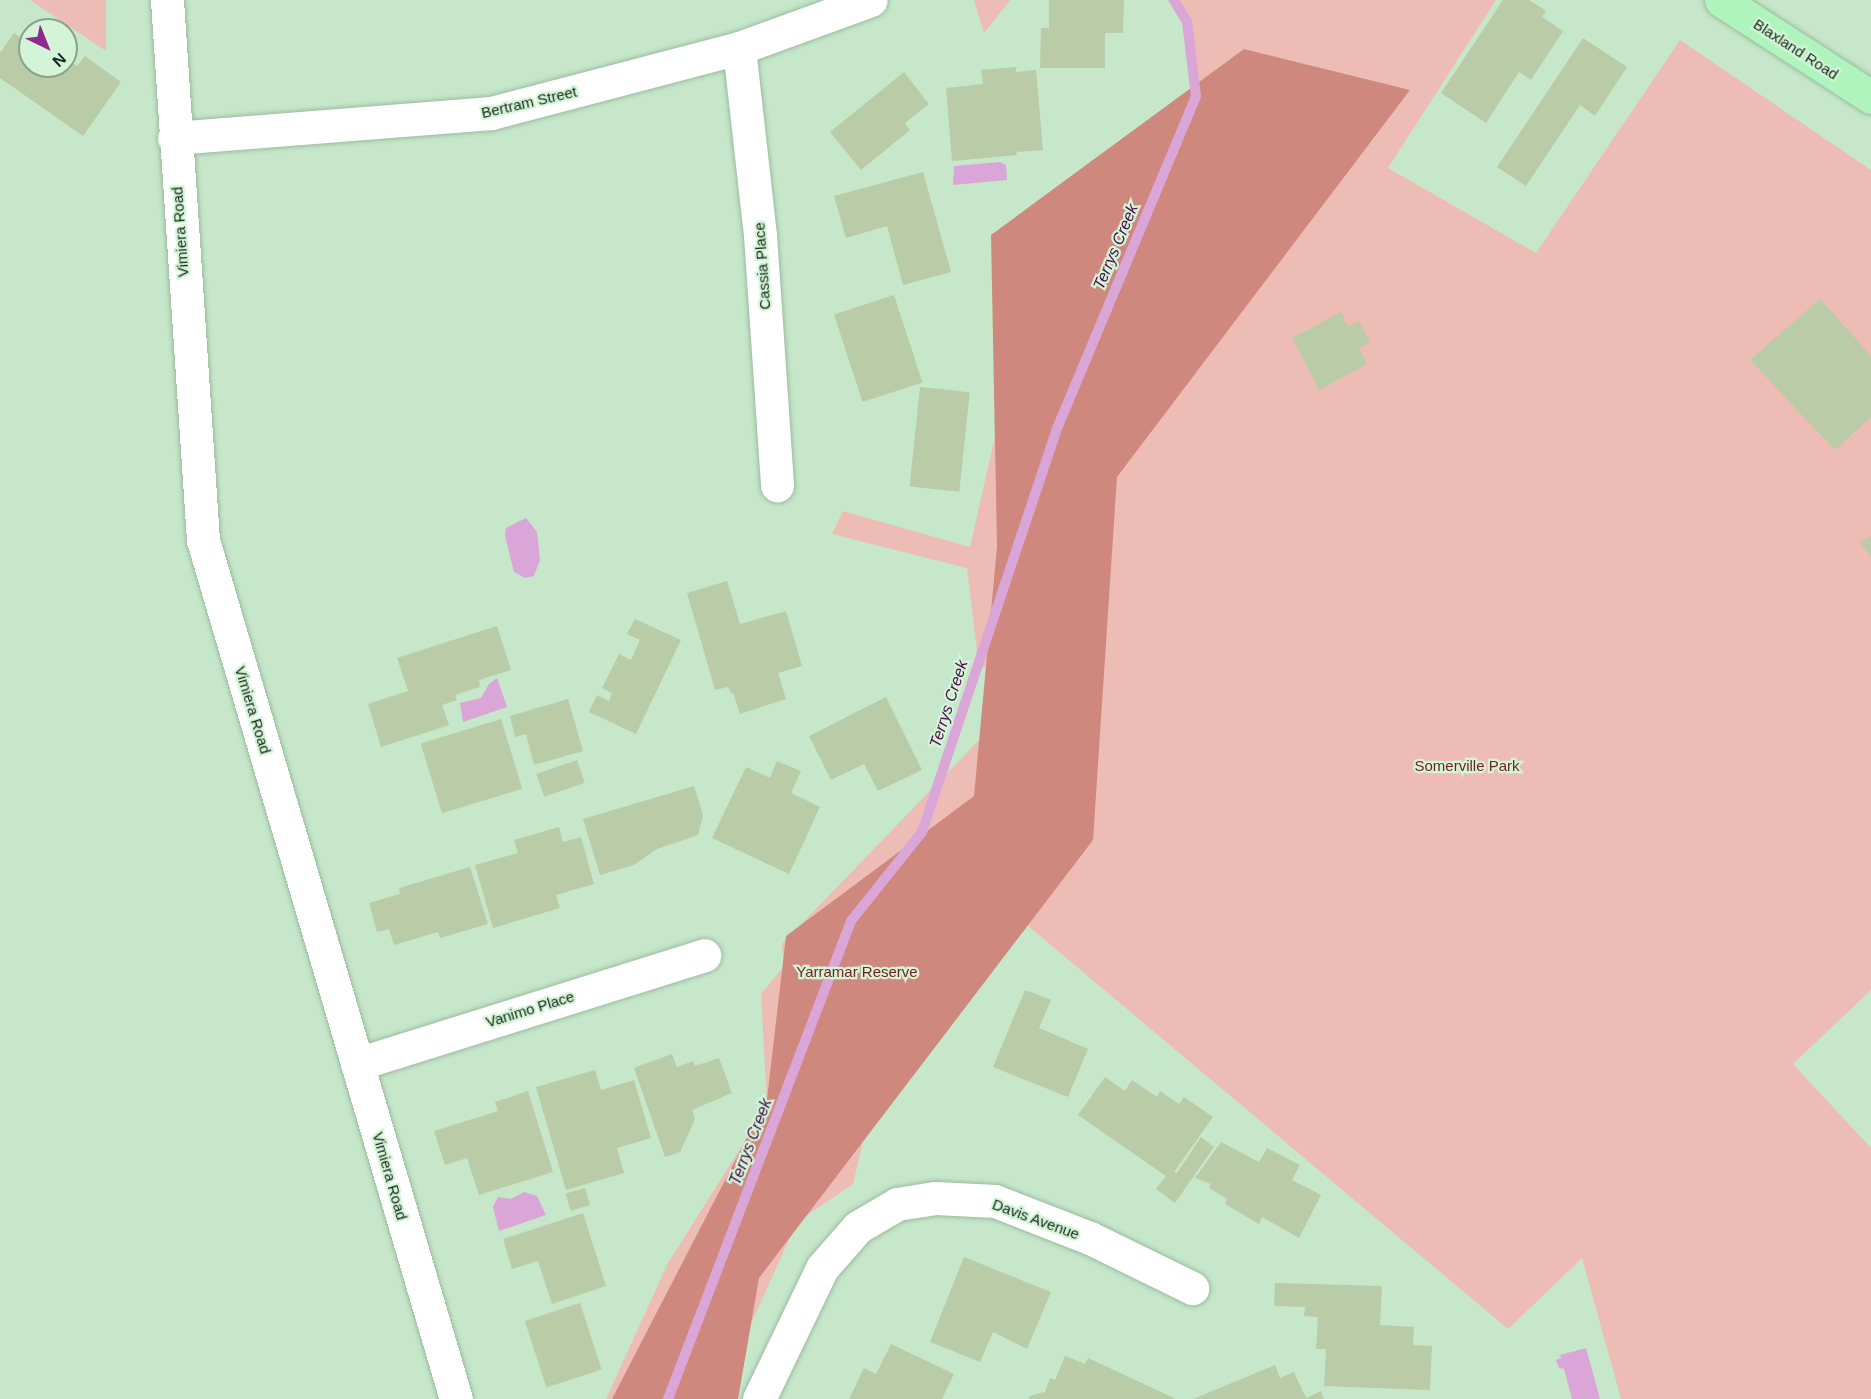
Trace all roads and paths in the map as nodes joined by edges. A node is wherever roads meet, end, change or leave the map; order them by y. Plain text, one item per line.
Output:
1 (166, 0) edge
2 (871, 0) edge
3 (1721, 0) edge
4 (740, 48) junction
5 (1871, 98) edge
6 (174, 138) junction
7 (777, 485) dead end
8 (704, 955) dead end
9 (357, 1064) junction
10 (1192, 1288) dead end
11 (456, 1399) edge
12 (759, 1399) edge

1 - 6 street, Vimiera Road
2 - 4 street, Bertram Street
3 - 5 main road, Blaxland Road
4 - 6 street, Bertram Street
4 - 7 street, Cassia Place
6 - 9 street, Vimiera Road
8 - 9 street, Vanimo Place
9 - 11 street, Vimiera Road
10 - 12 street, Davis Avenue

